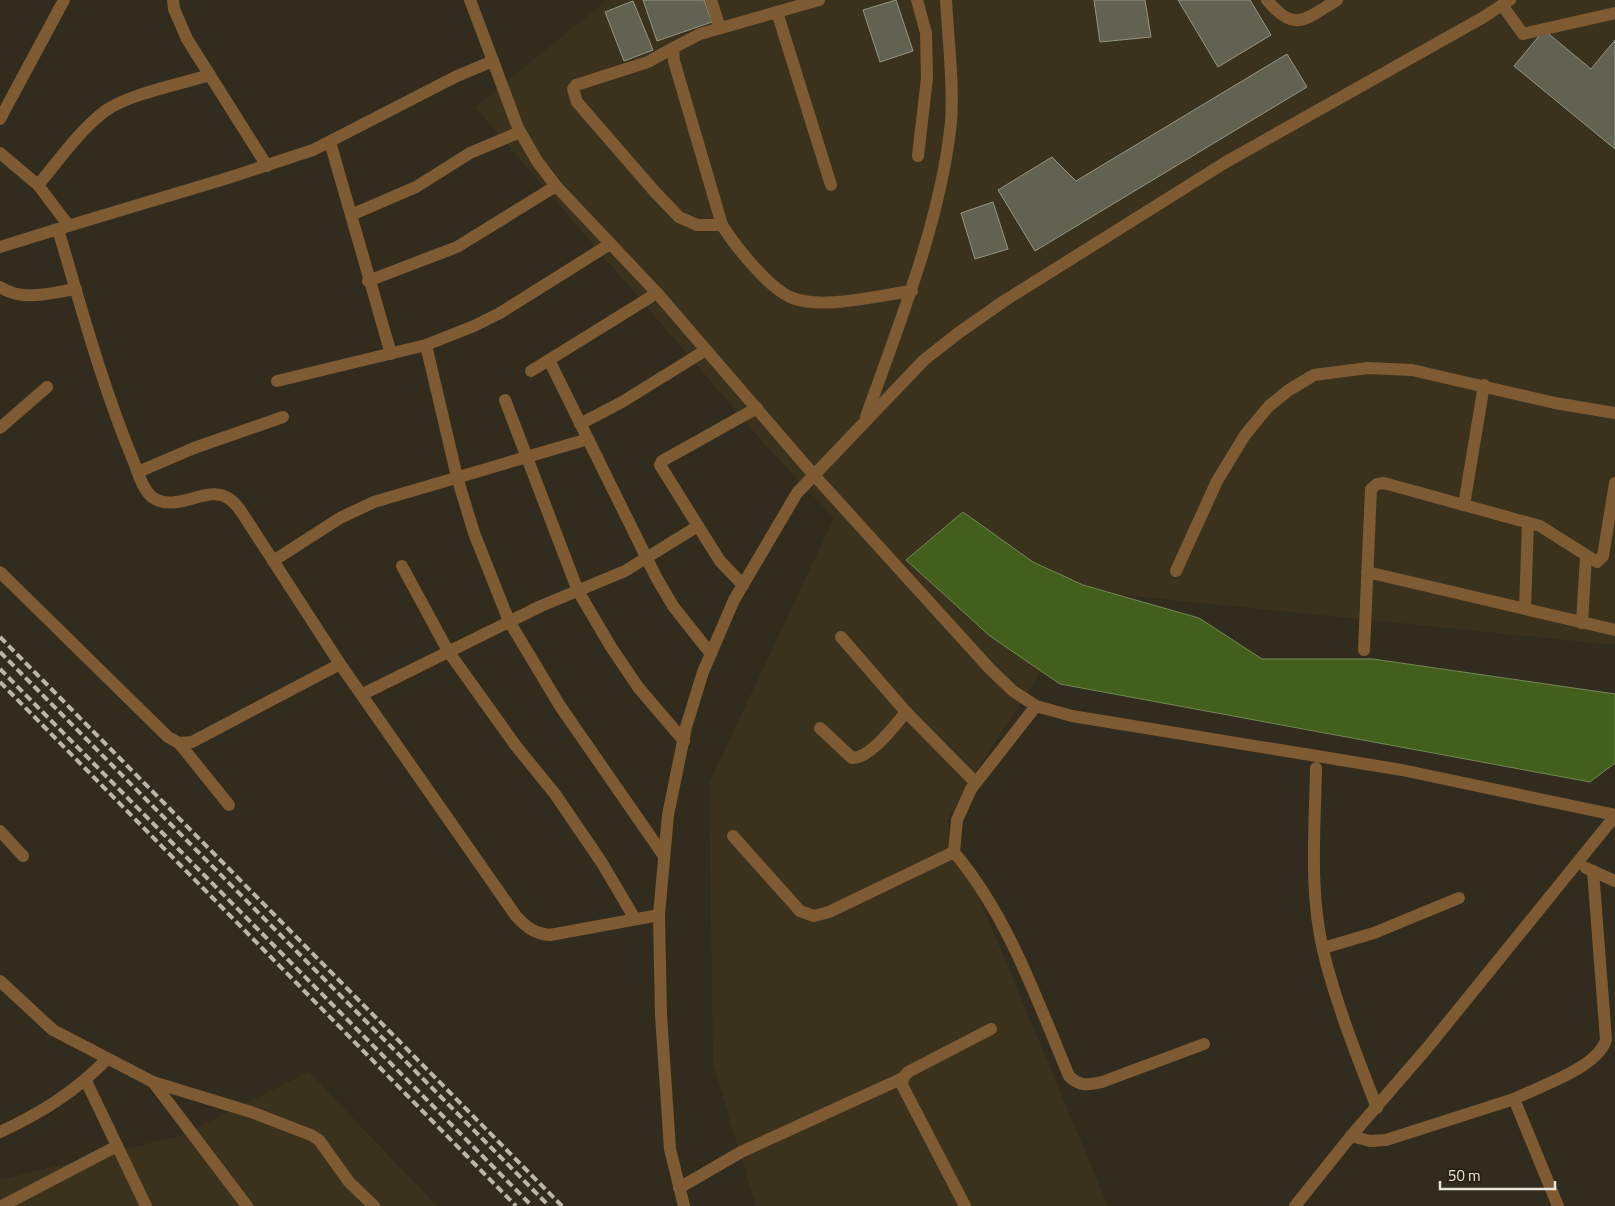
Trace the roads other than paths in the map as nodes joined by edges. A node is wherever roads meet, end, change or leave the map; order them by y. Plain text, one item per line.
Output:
1 (64, 0) edge
2 (173, 0) edge
3 (470, 0) edge
4 (712, 0) edge
5 (819, 0) edge
6 (917, 0) edge
7 (946, 0) edge
8 (1267, 0) edge
9 (1337, 0) edge
10 (1506, 2) edge
11 (777, 12) junction
12 (1615, 13) edge
13 (720, 28) junction
14 (673, 48) junction
15 (493, 61) junction
16 (210, 76) junction
17 (0, 119) edge
18 (520, 132) junction
19 (330, 142) junction
20 (0, 153) edge
21 (918, 156) dead end
22 (267, 166) junction
23 (38, 185) junction
24 (831, 185) dead end
25 (556, 186) junction
26 (351, 215) junction
27 (722, 225) junction
28 (63, 227) junction
29 (610, 244) junction
30 (0, 247) edge
31 (368, 281) junction
32 (0, 287) edge
33 (76, 289) junction
34 (912, 291) junction
35 (657, 293) junction
36 (426, 345) junction
37 (706, 350) junction
38 (391, 354) junction
39 (549, 360) junction
40 (531, 371) dead end
41 (277, 381) dead end
42 (1484, 386) junction
43 (47, 387) dead end
44 (505, 400) dead end
45 (757, 408) junction
46 (1615, 413) edge
47 (283, 417) dead end
48 (864, 421) junction
49 (580, 424) junction
50 (0, 428) edge
51 (588, 439) junction
52 (525, 457) junction
53 (138, 472) junction
54 (813, 474) junction
55 (457, 477) junction
56 (1615, 483) edge
57 (1464, 505) junction
58 (1528, 523) junction
59 (698, 526) junction
60 (1586, 556) junction
61 (647, 558) junction
62 (273, 561) junction
63 (402, 566) dead end
64 (1176, 571) dead end
65 (0, 572) edge
66 (1368, 572) junction
67 (743, 586) junction
68 (578, 591) junction
69 (1525, 609) junction
70 (509, 621) junction
71 (1582, 623) junction
72 (1615, 630) edge
73 (840, 637) dead end
74 (1364, 650) dead end
75 (448, 651) junction
76 (711, 654) junction
77 (340, 664) junction
78 (363, 694) junction
79 (1036, 706) junction
80 (906, 712) junction
81 (820, 728) dead end
82 (684, 741) junction
83 (179, 743) junction
84 (1316, 768) dead end
85 (975, 782) junction
86 (229, 805) dead end
87 (1615, 816) edge
88 (0, 830) edge
89 (733, 836) dead end
90 (954, 852) junction
91 (23, 856) dead end
92 (664, 856) junction
93 (1577, 865) junction
94 (1593, 871) junction
95 (1615, 880) edge
96 (1459, 898) dead end
97 (659, 915) junction
98 (635, 919) junction
99 (1323, 948) junction
100 (0, 981) edge
101 (991, 1029) dead end
102 (1204, 1044) dead end
103 (107, 1059) junction
104 (903, 1078) junction
105 (86, 1081) junction
106 (153, 1082) junction
107 (1514, 1099) junction
108 (1377, 1108) junction
109 (0, 1132) edge
110 (1351, 1136) junction
111 (117, 1146) junction
112 (349, 1182) junction
113 (679, 1188) junction
114 (2, 1206) edge
115 (146, 1206) edge
116 (246, 1206) edge
117 (361, 1206) edge
118 (374, 1206) edge
119 (684, 1206) edge
120 (965, 1206) edge
121 (1294, 1206) edge
122 (1558, 1206) edge

1 - 17 street
2 - 16 street
3 - 15 street
4 - 13 street
5 - 11 street
6 - 21 street
7 - 34 street
8 - 9 street
10 - 12 street
10 - 48 street
11 - 13 street
11 - 24 street
13 - 14 street
14 - 27 street
14 - 27 street
15 - 18 street
15 - 19 street
16 - 22 street
16 - 23 street
18 - 25 street
18 - 26 street
19 - 22 street
19 - 26 street
20 - 23 street
22 - 28 street
23 - 28 street
25 - 29 street
25 - 31 street
26 - 31 street
27 - 34 street
28 - 30 street
28 - 33 street
29 - 35 street
29 - 36 street
31 - 38 street
32 - 33 street
33 - 53 street
34 - 48 street
35 - 37 street
35 - 39 street
36 - 38 street
36 - 55 street
37 - 45 street
37 - 49 street
38 - 41 street
39 - 40 street
39 - 49 street
42 - 46 street
42 - 57 street
42 - 64 street
43 - 50 street
44 - 52 street
45 - 54 street
45 - 59 street
47 - 53 street
48 - 54 street
49 - 51 street
51 - 52 street
51 - 61 street
52 - 55 street
52 - 68 street
53 - 62 street
54 - 67 street
54 - 79 street
55 - 62 street
55 - 70 street
56 - 60 street
57 - 58 street
57 - 66 street
58 - 60 street
58 - 69 street
59 - 61 street
59 - 67 street
60 - 71 street
61 - 68 street
61 - 76 street
62 - 77 street
63 - 75 street
65 - 83 street
66 - 69 street
66 - 74 street
67 - 76 street
68 - 70 street
68 - 82 street
69 - 71 street
70 - 75 street
70 - 92 street
71 - 72 street
73 - 80 street
75 - 78 street
75 - 98 street
76 - 82 street
77 - 78 street
77 - 83 street
78 - 98 street
79 - 85 street
79 - 87 street
80 - 81 street
80 - 85 street
82 - 92 street
83 - 86 street
84 - 99 street
85 - 90 street
87 - 93 street
88 - 91 street
89 - 90 street
90 - 102 street
92 - 97 street
93 - 94 street
93 - 108 street
94 - 95 street
94 - 107 street
96 - 99 street
97 - 98 street
97 - 113 street
99 - 108 street
100 - 103 street
101 - 104 street
103 - 105 street
103 - 106 street
104 - 113 street
104 - 120 street
105 - 109 street
105 - 111 street
106 - 112 street
106 - 116 street
107 - 110 street
107 - 122 street
108 - 110 street
110 - 121 street
111 - 114 street
111 - 115 street
112 - 117 street
112 - 118 street
113 - 119 street

